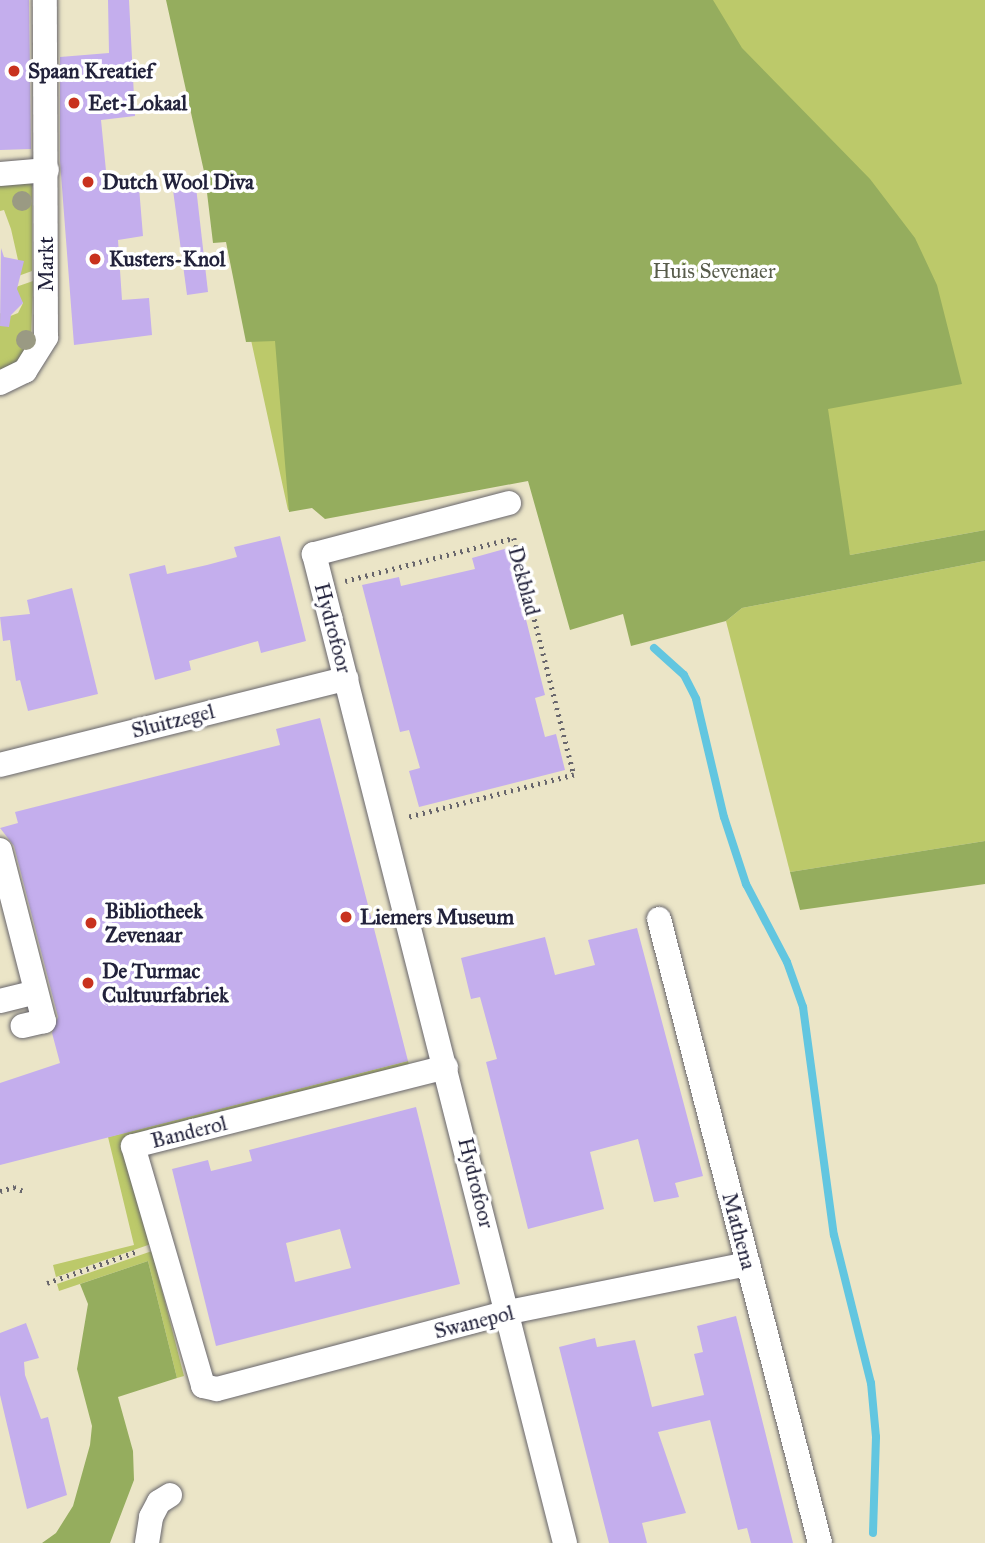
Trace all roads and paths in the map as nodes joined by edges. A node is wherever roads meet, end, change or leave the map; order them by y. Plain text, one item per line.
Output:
1 (46, 0) edge
2 (47, 170) junction
3 (0, 174) edge
4 (0, 383) edge
5 (509, 503) dead end
6 (322, 587) junction
7 (346, 678) junction
8 (0, 765) edge
9 (384, 824) junction
10 (0, 850) edge
11 (659, 919) dead end
12 (36, 992) junction
13 (0, 1001) edge
14 (23, 1026) dead end
15 (446, 1067) junction
16 (0, 1191) edge
17 (26, 1192) dead end
18 (160, 1244) junction
19 (748, 1264) junction
20 (47, 1283) dead end
21 (509, 1312) junction
22 (203, 1386) joint
23 (170, 1495) dead end
24 (147, 1543) edge
25 (565, 1543) edge
26 (820, 1543) edge

1 - 2 street, Markt
2 - 3 street
2 - 4 street, Markt
5 - 6 street, Hydrofoor
6 - 7 street, Hydrofoor
6 - 9 path, Dekblad
7 - 8 street, Sluitzegel
7 - 9 street, Hydrofoor
9 - 15 street, Hydrofoor
10 - 12 street
11 - 19 street, Mathena
12 - 13 street
12 - 14 street
15 - 18 street, Banderol
15 - 21 street, Hydrofoor
16 - 17 path
18 - 20 path
18 - 22 street, Banderol
19 - 21 street, Swanepol
19 - 26 street, Mathena
21 - 22 street, Swanepol
21 - 25 street, Hydrofoor
23 - 24 street

